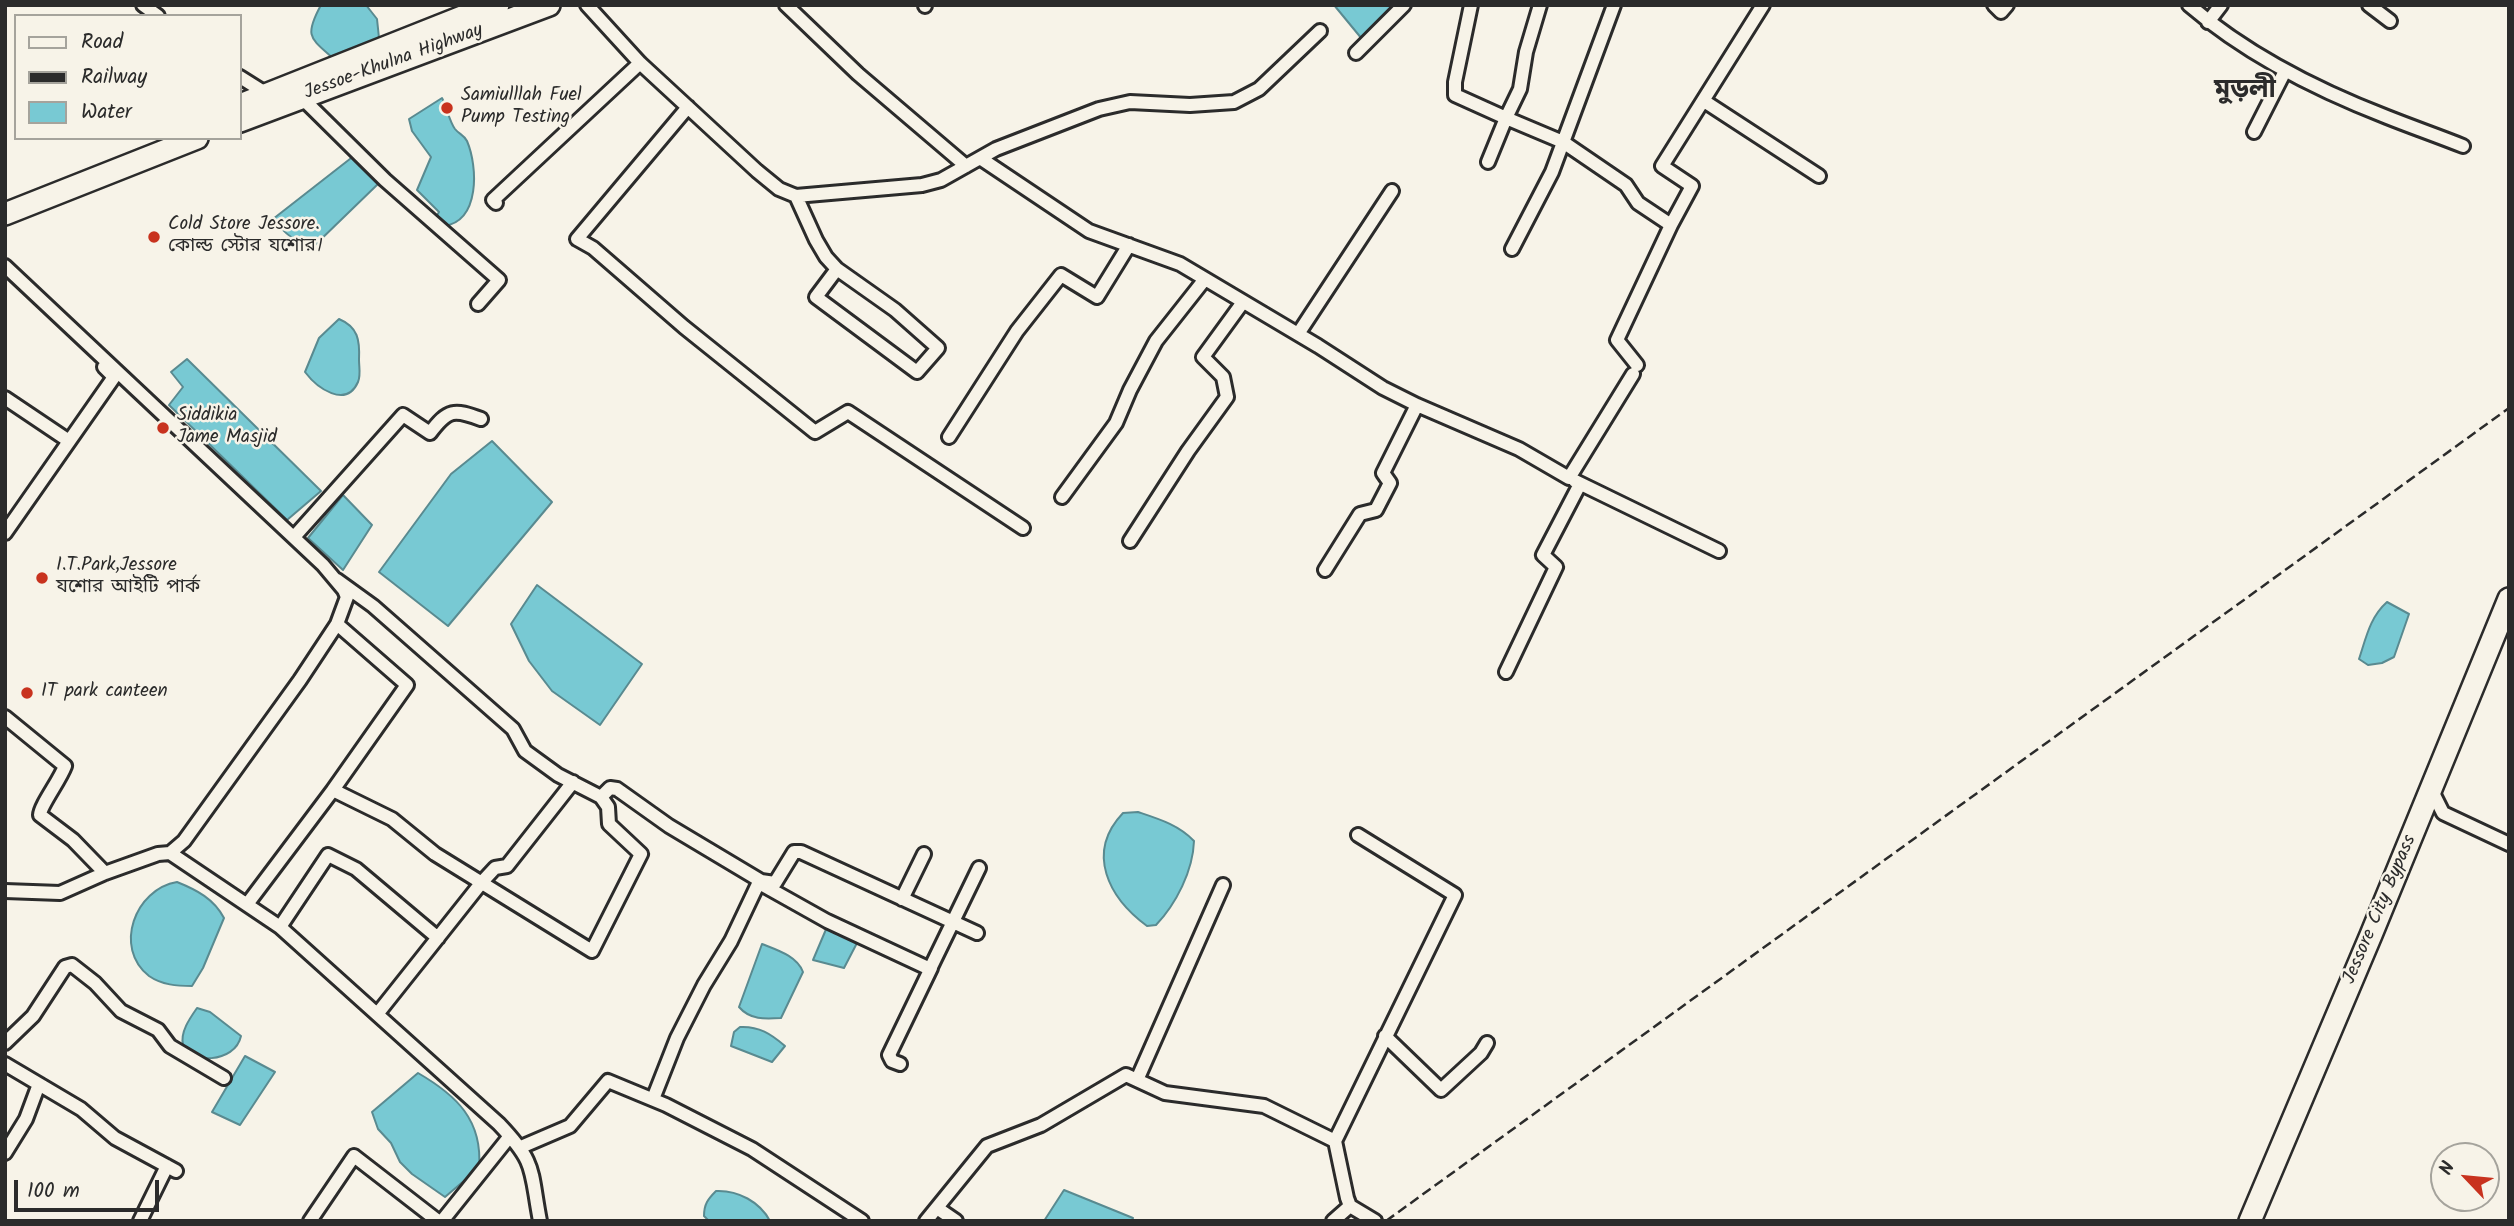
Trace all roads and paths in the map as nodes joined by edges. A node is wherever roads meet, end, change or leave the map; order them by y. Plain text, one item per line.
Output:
1 (498, 5) edge
2 (549, 5) edge
3 (587, 5) edge
4 (786, 5) edge
5 (1404, 5) edge
6 (1540, 5) edge
7 (1614, 5) edge
8 (1763, 5) edge
9 (1994, 5) edge
10 (2007, 5) edge
11 (2189, 5) edge
12 (2221, 5) edge
13 (2369, 5) edge
14 (1468, 6) edge
15 (2390, 21) dead end
16 (2208, 22) junction
17 (1320, 31) dead end
18 (1356, 53) dead end
19 (640, 63) junction
20 (2286, 71) junction
21 (242, 78) edge
22 (267, 94) junction
23 (301, 97) junction
24 (1704, 101) junction
25 (242, 104) edge
26 (688, 107) junction
27 (1506, 118) junction
28 (242, 120) edge
29 (2254, 132) dead end
30 (152, 140) edge
31 (192, 140) edge
32 (1563, 142) junction
33 (2463, 146) dead end
34 (980, 158) junction
35 (1488, 162) dead end
36 (966, 166) junction
37 (1819, 176) dead end
38 (1392, 191) dead end
39 (796, 196) junction
40 (5, 200) edge
41 (496, 203) dead end
42 (5, 214) edge
43 (1671, 225) junction
44 (1129, 245) junction
45 (1512, 250) dead end
46 (5, 266) edge
47 (837, 269) junction
48 (5, 273) edge
49 (1205, 279) junction
50 (1243, 302) junction
51 (478, 304) dead end
52 (1298, 334) junction
53 (5, 398) edge
54 (1417, 405) junction
55 (481, 419) dead end
56 (949, 437) dead end
57 (69, 441) junction
58 (1574, 481) junction
59 (1062, 496) dead end
60 (1023, 528) dead end
61 (5, 533) edge
62 (293, 537) junction
63 (1129, 541) dead end
64 (1719, 551) dead end
65 (1325, 570) dead end
66 (337, 580) junction
67 (2509, 599) edge
68 (337, 624) junction
69 (2502, 633) edge
70 (1506, 672) dead end
71 (5, 717) edge
72 (573, 782) junction
73 (2431, 789) junction
74 (333, 790) junction
75 (601, 797) junction
76 (1358, 835) dead end
77 (2509, 844) edge
78 (170, 853) junction
79 (925, 854) dead end
80 (979, 868) dead end
81 (105, 873) junction
82 (482, 882) junction
83 (1223, 885) dead end
84 (5, 891) edge
85 (902, 899) junction
86 (248, 903) junction
87 (952, 922) junction
88 (280, 927) junction
89 (976, 933) dead end
90 (438, 938) junction
91 (931, 968) junction
92 (378, 1013) junction
93 (1385, 1037) junction
94 (5, 1043) edge
95 (1488, 1043) dead end
96 (5, 1064) edge
97 (900, 1064) dead end
98 (224, 1079) dead end
99 (1137, 1080) junction
100 (39, 1083) junction
101 (653, 1099) junction
102 (510, 1136) junction
103 (1335, 1141) junction
104 (521, 1147) junction
105 (5, 1153) edge
106 (1350, 1206) junction
107 (937, 1208) junction
108 (139, 1221) edge
109 (310, 1221) edge
110 (440, 1221) edge
111 (540, 1221) edge
112 (862, 1221) edge
113 (926, 1221) edge
114 (956, 1221) edge
115 (1333, 1221) edge
116 (1376, 1221) edge
117 (2250, 1221) edge

1 - 22 highway, Jessoe-Khulna Highway
2 - 23 highway, Jessoe-Khulna Highway
3 - 19 street
4 - 36 street
5 - 18 street
6 - 27 street
7 - 32 street
8 - 24 street
9 - 10 street
11 - 16 street
12 - 16 street
13 - 15 street
14 - 27 street
16 - 20 street
17 - 34 street
19 - 26 street
19 - 41 street
20 - 29 street
20 - 33 street
21 - 22 street
22 - 25 highway, Jessoe-Khulna Highway
23 - 28 highway, Jessoe-Khulna Highway
23 - 51 street
24 - 37 street
24 - 43 street
26 - 39 street
26 - 60 street
27 - 32 street
27 - 35 street
30 - 40 highway
31 - 42 highway
32 - 43 street
32 - 45 street
34 - 36 street
34 - 44 street
36 - 39 street
38 - 52 street
39 - 47 street
43 - 58 street
44 - 49 street
44 - 56 street
46 - 62 street
47 - 47 street
48 - 57 street
49 - 50 street
49 - 59 street
50 - 52 street
50 - 63 street
52 - 54 street
53 - 57 street
54 - 58 street
54 - 65 street
55 - 62 street
57 - 61 street
58 - 64 street
58 - 70 street
62 - 66 street
66 - 68 street
66 - 72 street
67 - 69 highway, Jessore City Bypass
68 - 74 street
68 - 78 street
69 - 73 highway, Jessore City Bypass
71 - 81 street
72 - 75 street
72 - 82 street
73 - 77 street
73 - 117 highway, Jessore City Bypass
74 - 82 street
74 - 86 street
75 - 82 street
75 - 85 street
76 - 93 street
78 - 81 street
78 - 86 street
79 - 85 street
80 - 87 street
81 - 84 street
82 - 90 street
83 - 99 street
85 - 87 street
86 - 88 street
87 - 89 street
87 - 91 street
88 - 90 street
88 - 92 street
90 - 92 street
91 - 97 street
91 - 101 street
92 - 102 street
93 - 95 street
93 - 103 street
94 - 98 street
96 - 100 street
99 - 103 street
99 - 107 street
100 - 105 street
100 - 108 street
101 - 104 street
101 - 112 street
102 - 104 street
102 - 110 street
103 - 106 street
104 - 111 street
106 - 115 street
106 - 116 street
107 - 113 street
107 - 114 street
109 - 110 street

